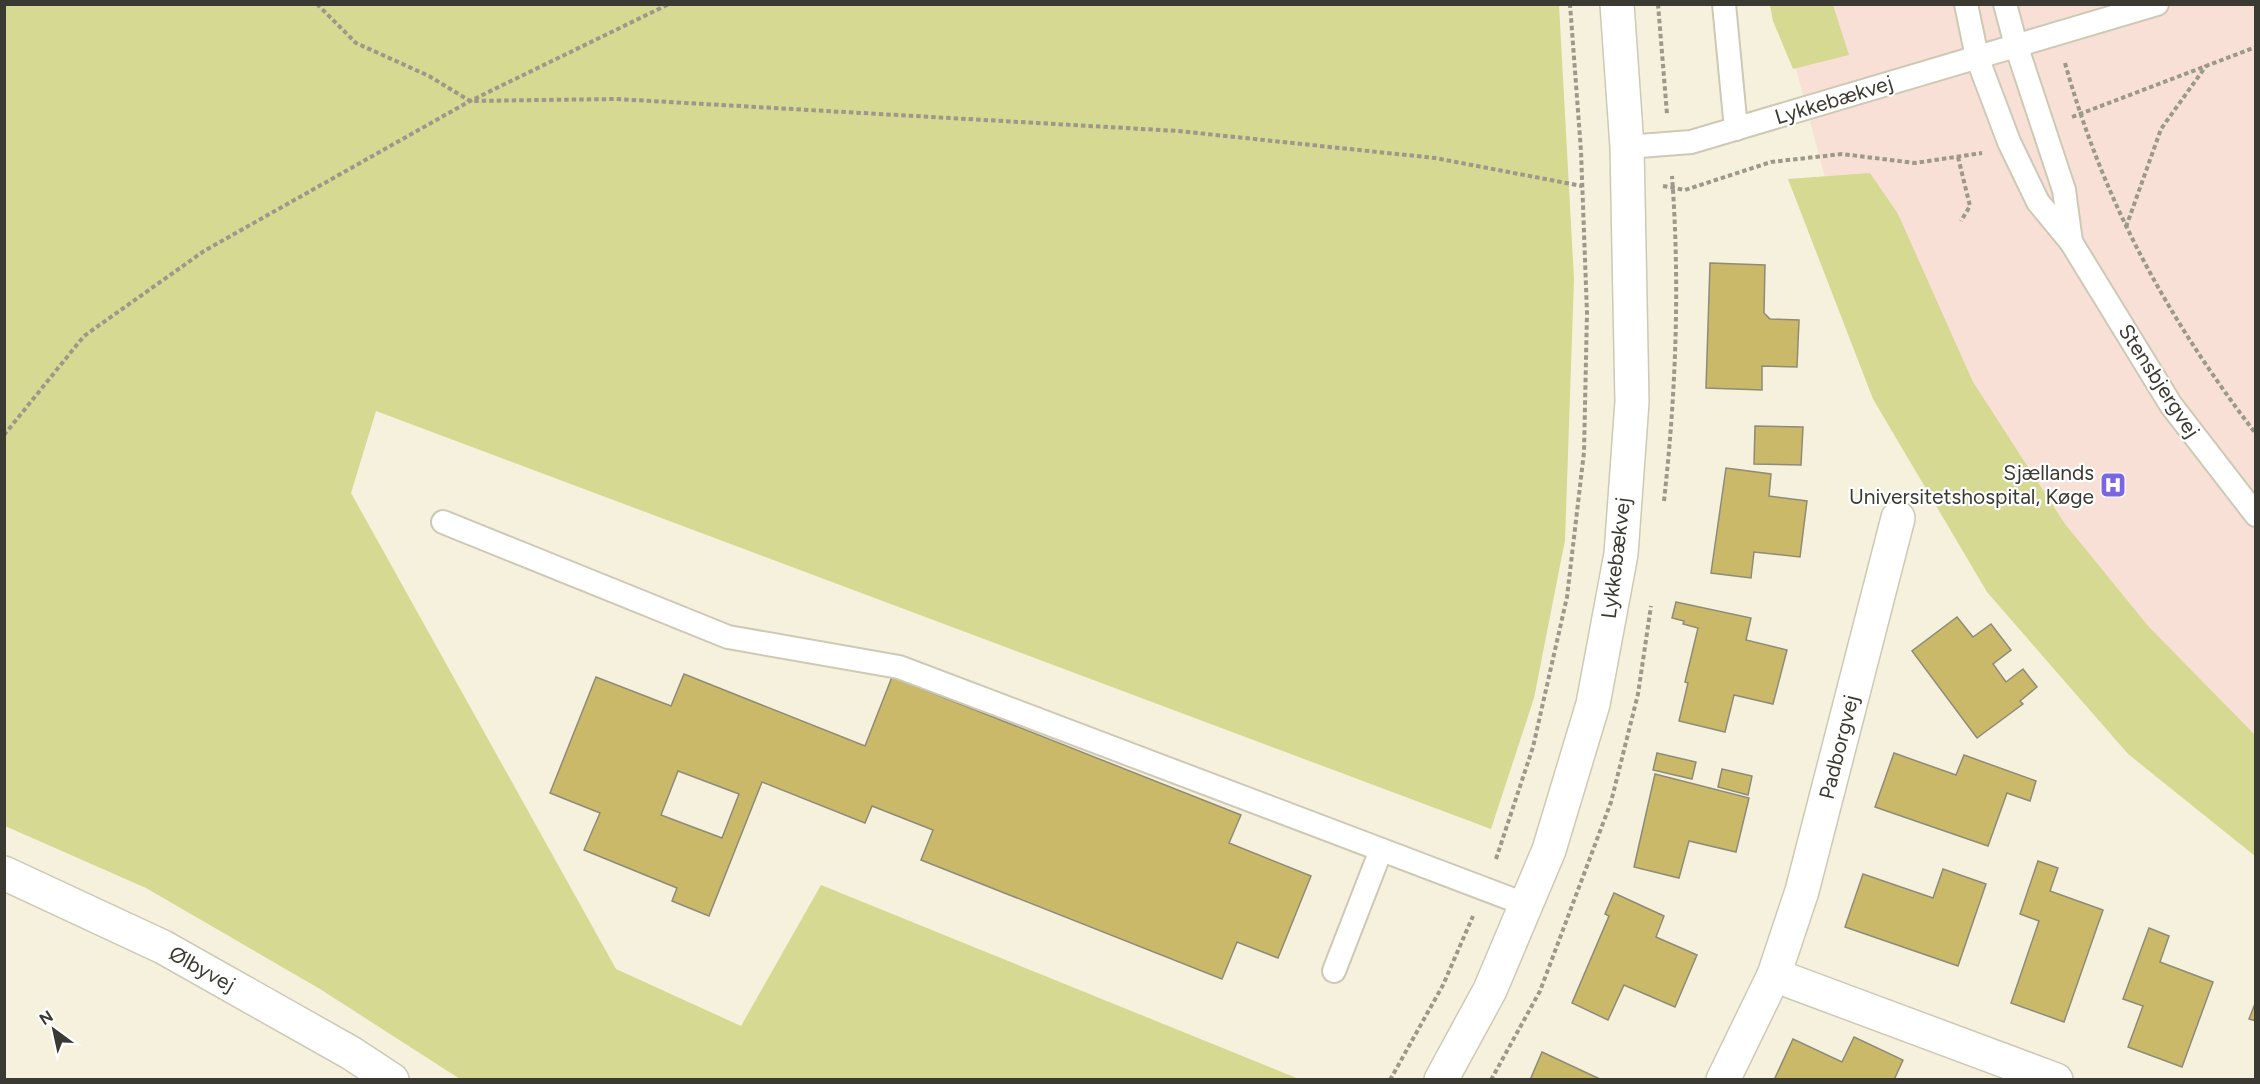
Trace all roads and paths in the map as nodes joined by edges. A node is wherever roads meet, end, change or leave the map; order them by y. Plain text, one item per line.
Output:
1 (317, 4) edge
2 (669, 4) edge
3 (1570, 4) edge
4 (1617, 4) edge
5 (1724, 4) edge
6 (1966, 4) edge
7 (2005, 4) edge
8 (2157, 4) edge
9 (2016, 45) junction
10 (2256, 47) edge
11 (1977, 57) junction
12 (2206, 66) junction
13 (470, 101) junction
14 (2079, 114) junction
15 (2042, 128) junction
16 (1736, 129) junction
17 (2009, 142) junction
18 (1958, 157) junction
19 (1627, 163) junction
20 (1582, 186) junction
21 (1961, 221) dead end
22 (2126, 227) junction
23 (2071, 242) junction
24 (2256, 434) edge
25 (4, 435) edge
26 (2256, 514) edge
27 (1898, 518) dead end
28 (443, 522) dead end
29 (1381, 850) junction
30 (4, 873) edge
31 (1484, 890) junction
32 (1527, 905) junction
33 (1334, 972) dead end
34 (1774, 975) junction
35 (392, 1080) edge
36 (1390, 1080) edge
37 (1441, 1080) edge
38 (1724, 1080) edge
39 (2055, 1080) edge

1 - 13 path
2 - 13 path
3 - 20 path
4 - 19 street, Lykkebækvej
5 - 16 lane
6 - 11 lane
7 - 9 lane
8 - 9 lane, Lykkebækvej
9 - 11 lane, Lykkebækvej
9 - 15 lane, Stensbjergvej
10 - 12 path
11 - 16 lane, Lykkebækvej
11 - 17 lane, Stensbjergvej
12 - 14 path
12 - 22 path
13 - 20 path
13 - 25 path
14 - 15 path
14 - 22 path
15 - 23 lane, Stensbjergvej
16 - 19 lane, Lykkebækvej
17 - 18 path
17 - 23 lane, Stensbjergvej
18 - 19 path
18 - 21 path
19 - 32 street, Lykkebækvej
20 - 31 path
22 - 24 path
23 - 26 lane, Stensbjergvej
27 - 34 street, Padborgvej
28 - 29 lane
29 - 31 lane
29 - 33 lane
30 - 35 street, Ølbyvej
31 - 32 lane
31 - 36 path
32 - 37 street, Lykkebækvej
34 - 38 street, Padborgvej
34 - 39 street

